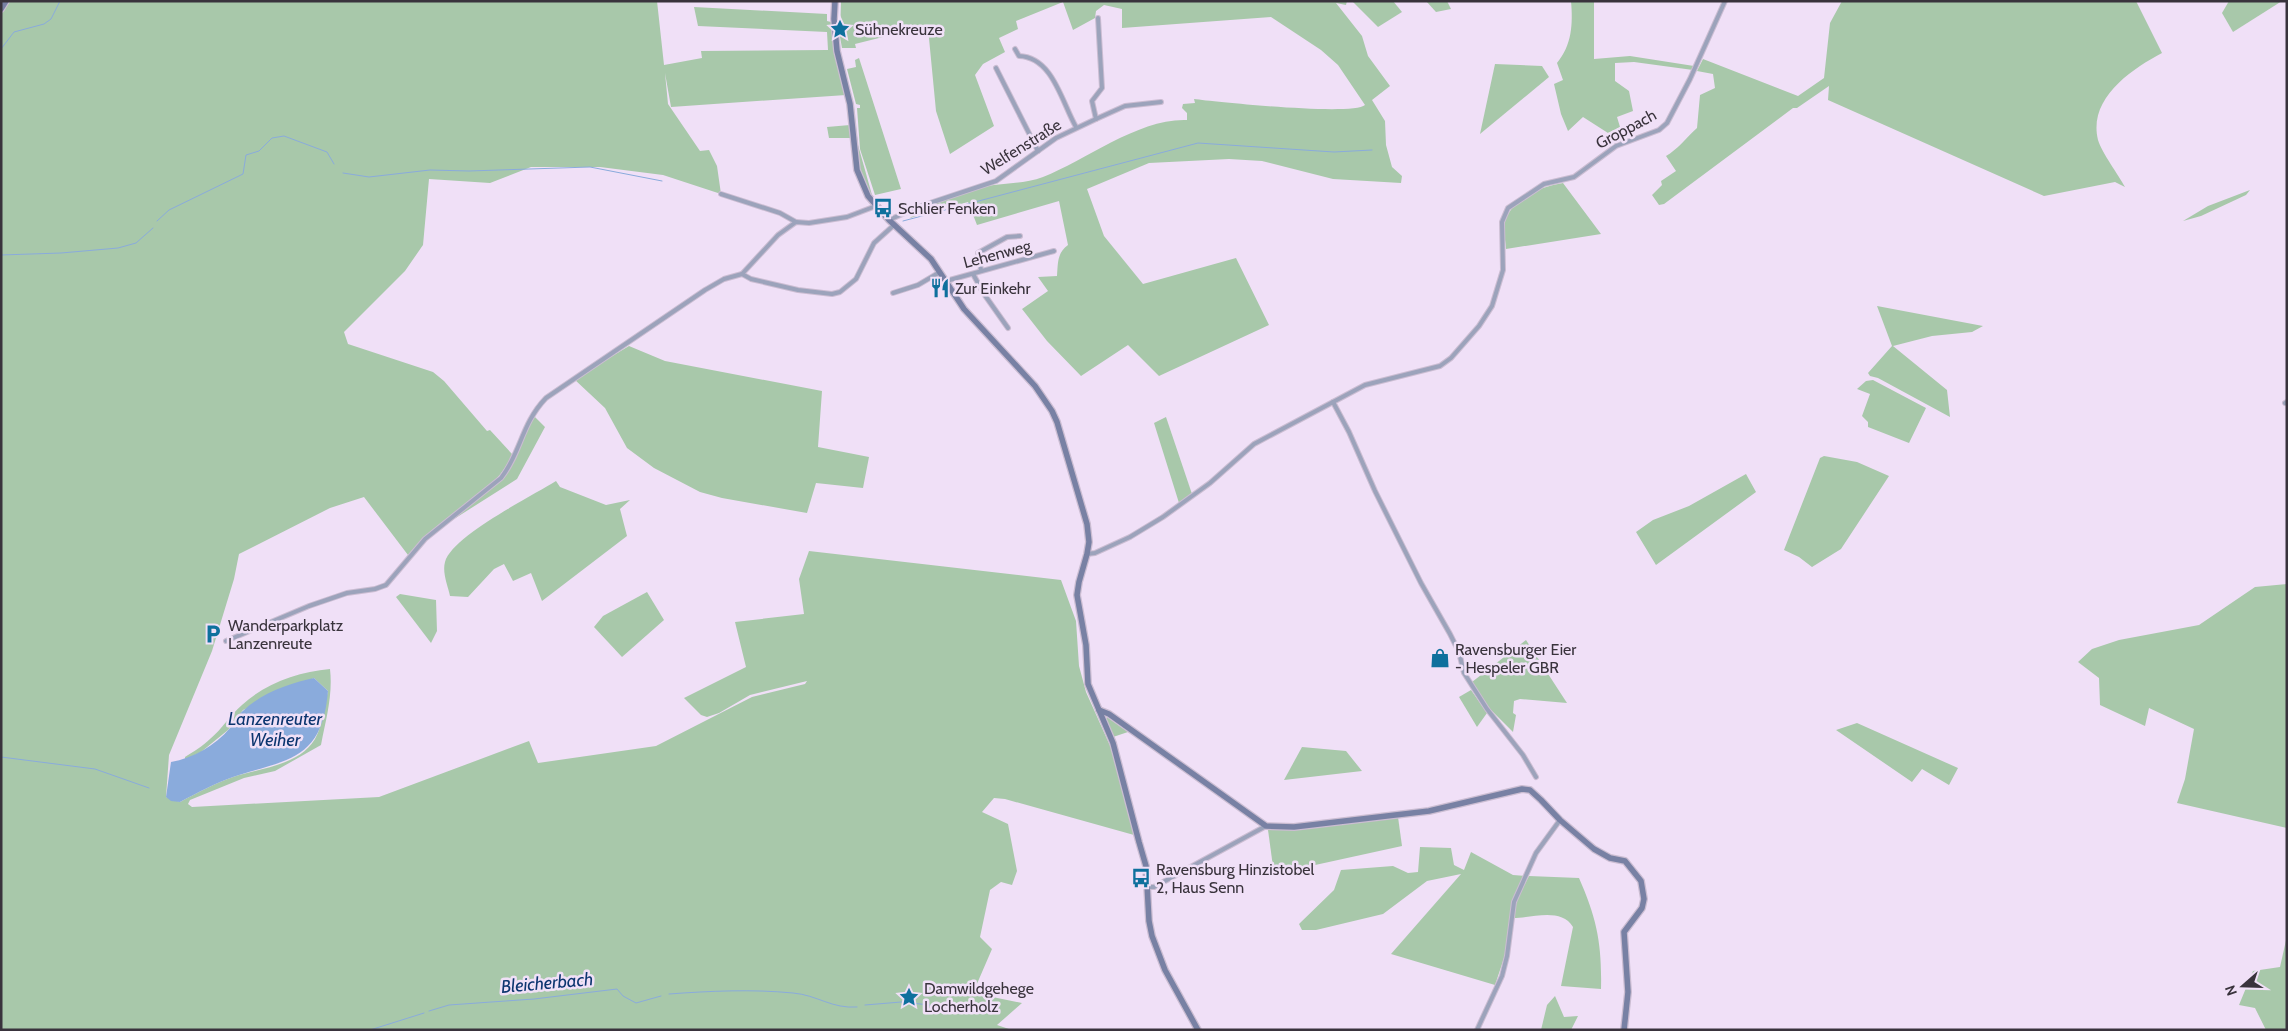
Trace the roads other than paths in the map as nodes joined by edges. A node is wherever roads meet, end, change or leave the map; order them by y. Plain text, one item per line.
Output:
1 (6, 1) edge
2 (835, 1) edge
3 (1725, 1) edge
4 (1, 9) edge
5 (1098, 18) dead end
6 (1015, 49) dead end
7 (996, 68) dead end
8 (1161, 102) dead end
9 (1096, 119) junction
10 (1076, 127) junction
11 (1038, 151) junction
12 (721, 194) dead end
13 (876, 206) junction
14 (796, 222) junction
15 (892, 222) junction
16 (1020, 236) dead end
17 (1054, 251) dead end
18 (981, 270) junction
19 (940, 272) junction
20 (742, 274) junction
21 (973, 274) junction
22 (946, 281) junction
23 (893, 292) dead end
24 (1008, 328) dead end
25 (1334, 402) junction
26 (1087, 554) junction
27 (226, 641) dead end
28 (1099, 710) junction
29 (1536, 777) dead end
30 (1560, 820) junction
31 (1266, 826) junction
32 (1148, 887) junction
33 (1198, 1030) edge
34 (1477, 1030) edge
35 (1624, 1030) edge

1 - 4 main road
2 - 13 main road
3 - 25 street, Groppach
5 - 9 street
6 - 10 street
7 - 11 street
8 - 9 street, Welfenstraße
9 - 10 street, Welfenstraße
10 - 11 street, Welfenstraße
11 - 15 street, Welfenstraße
12 - 14 street
13 - 14 street
13 - 15 main road
14 - 20 street
15 - 19 main road
15 - 20 street, Welfenstraße
16 - 18 street
17 - 18 street, Lehenweg
18 - 21 street, Lehenweg
19 - 22 main road
19 - 23 street
20 - 27 street
21 - 22 street, Lehenweg
21 - 24 street
22 - 26 main road
25 - 26 street, Groppach
25 - 29 street
26 - 28 main road
28 - 31 main road
28 - 32 main road
30 - 31 main road
30 - 34 street
30 - 35 main road
31 - 32 street
32 - 33 main road

